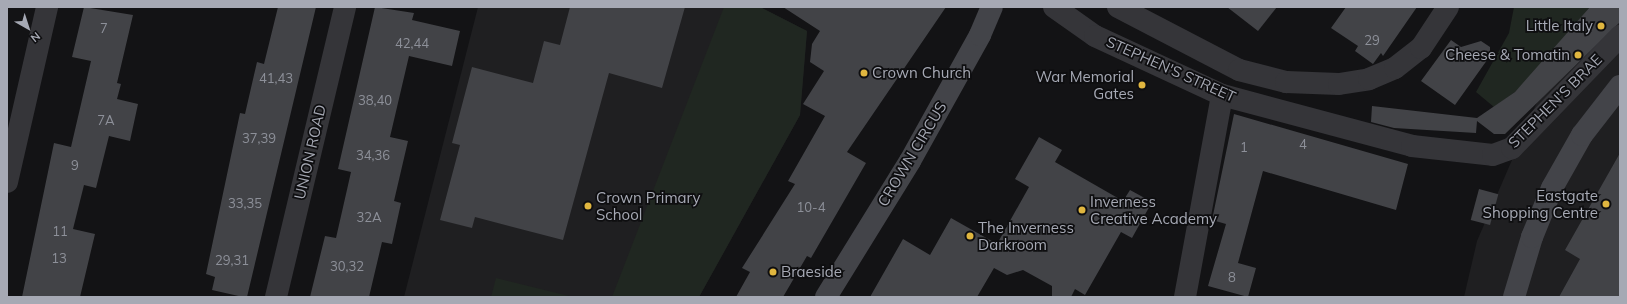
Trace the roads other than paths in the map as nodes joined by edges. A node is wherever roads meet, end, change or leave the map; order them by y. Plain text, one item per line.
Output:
1 (47, 7) edge
2 (345, 7) edge
3 (992, 7) edge
4 (1054, 7) edge
5 (1118, 7) edge
6 (1448, 7) edge
7 (1620, 36) edge
8 (1620, 86) edge
9 (1222, 95) junction
10 (1412, 146) joint
11 (7, 182) edge
12 (276, 297) edge
13 (826, 297) edge
14 (1185, 297) edge
15 (1514, 297) edge

1 - 11 street
2 - 12 street, UNION ROAD
3 - 13 street, CROWN CIRCUS
4 - 9 street, STEPHEN'S STREET
5 - 6 street
7 - 10 street, STEPHEN'S BRAE
8 - 15 street
9 - 10 street, STEPHEN'S STREET
9 - 14 street

